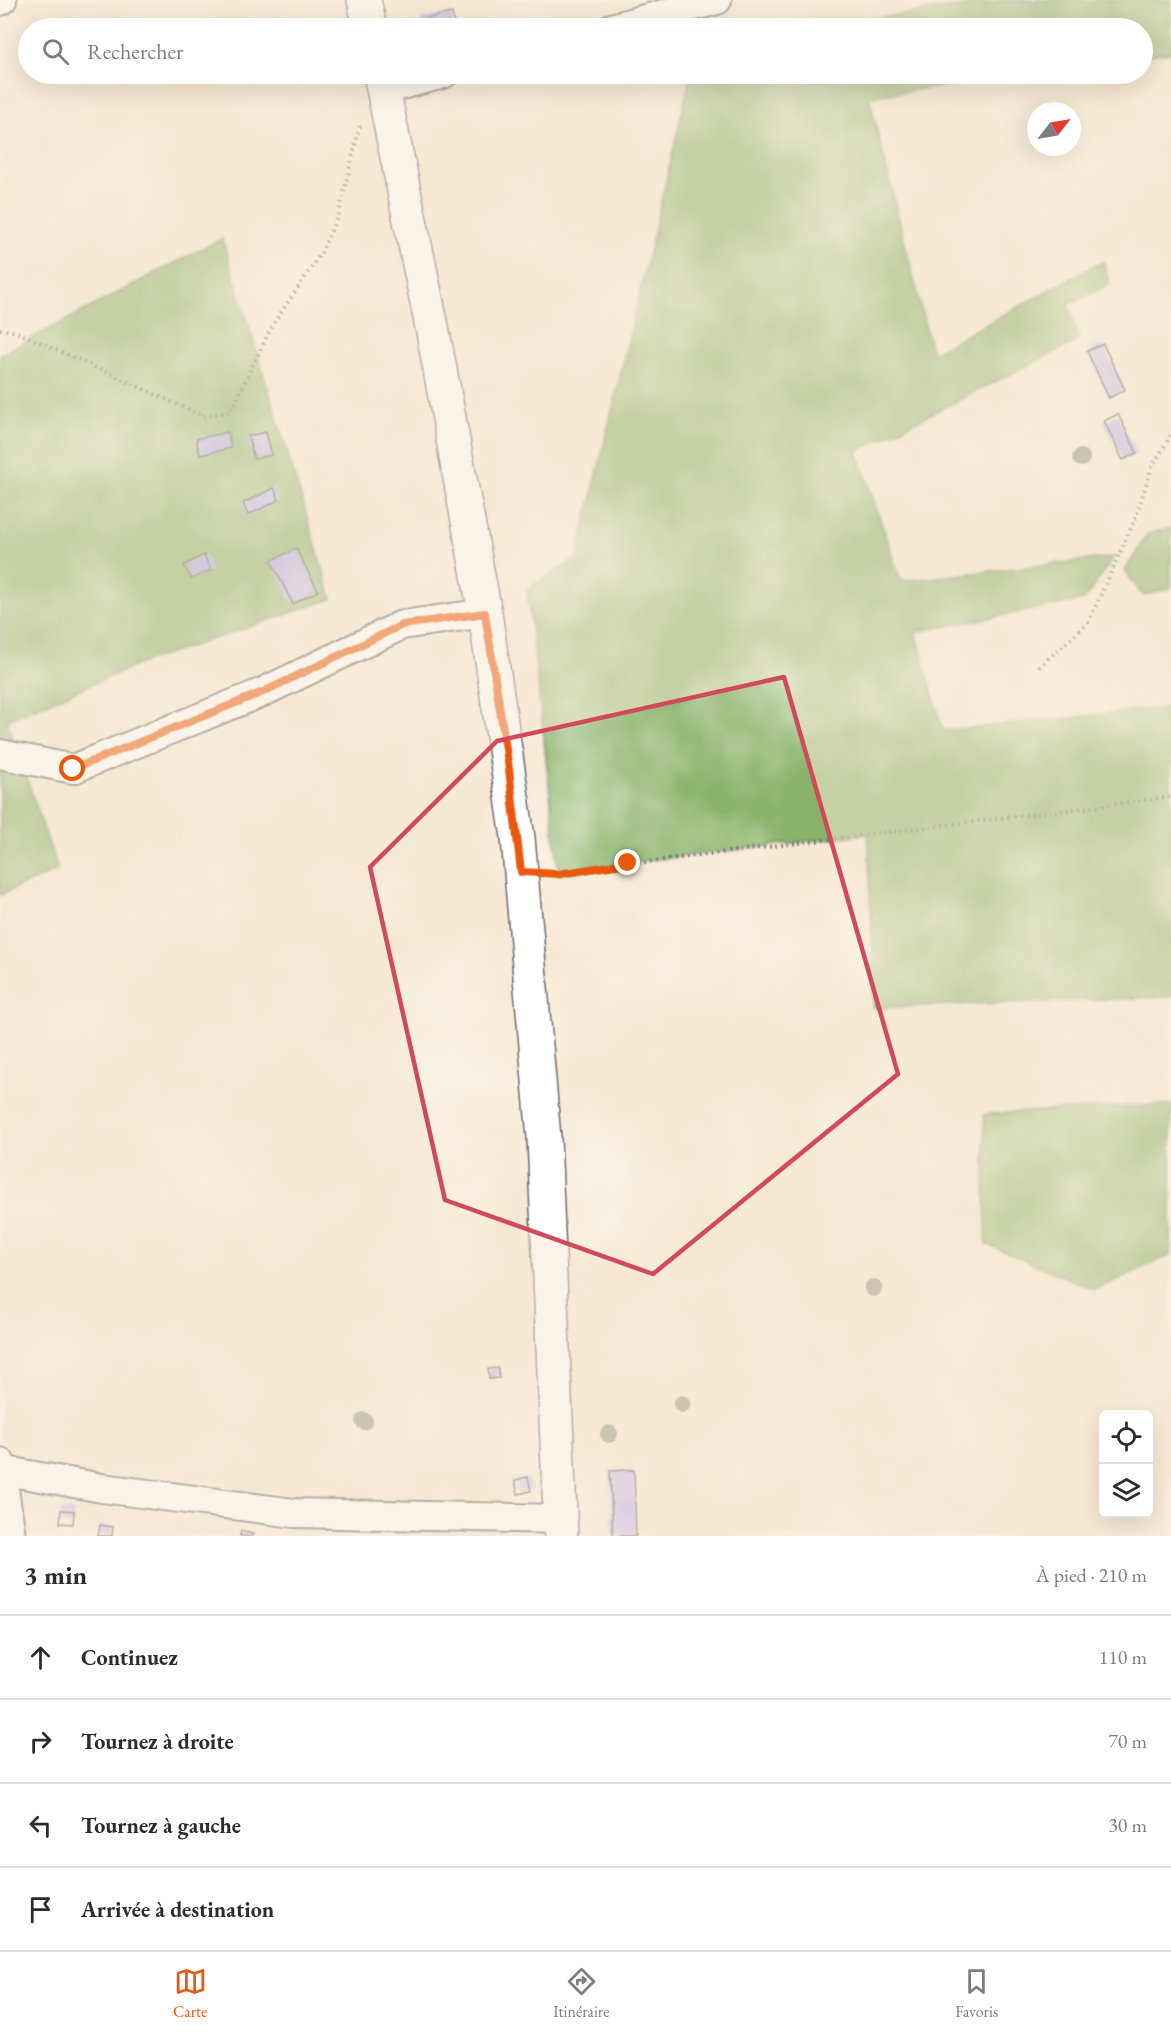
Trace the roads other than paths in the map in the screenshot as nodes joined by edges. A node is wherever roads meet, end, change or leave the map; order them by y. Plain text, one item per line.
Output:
1 (364, 0) edge
2 (717, 0) edge
3 (368, 18) edge
4 (649, 18) edge
5 (382, 84) edge
6 (485, 613) junction
7 (0, 754) edge
8 (1, 1466) edge
9 (560, 1528) edge
10 (11, 1536) edge

1 - 3 street
2 - 4 street
5 - 6 street
6 - 7 street
6 - 9 street
8 - 9 street
8 - 10 street

